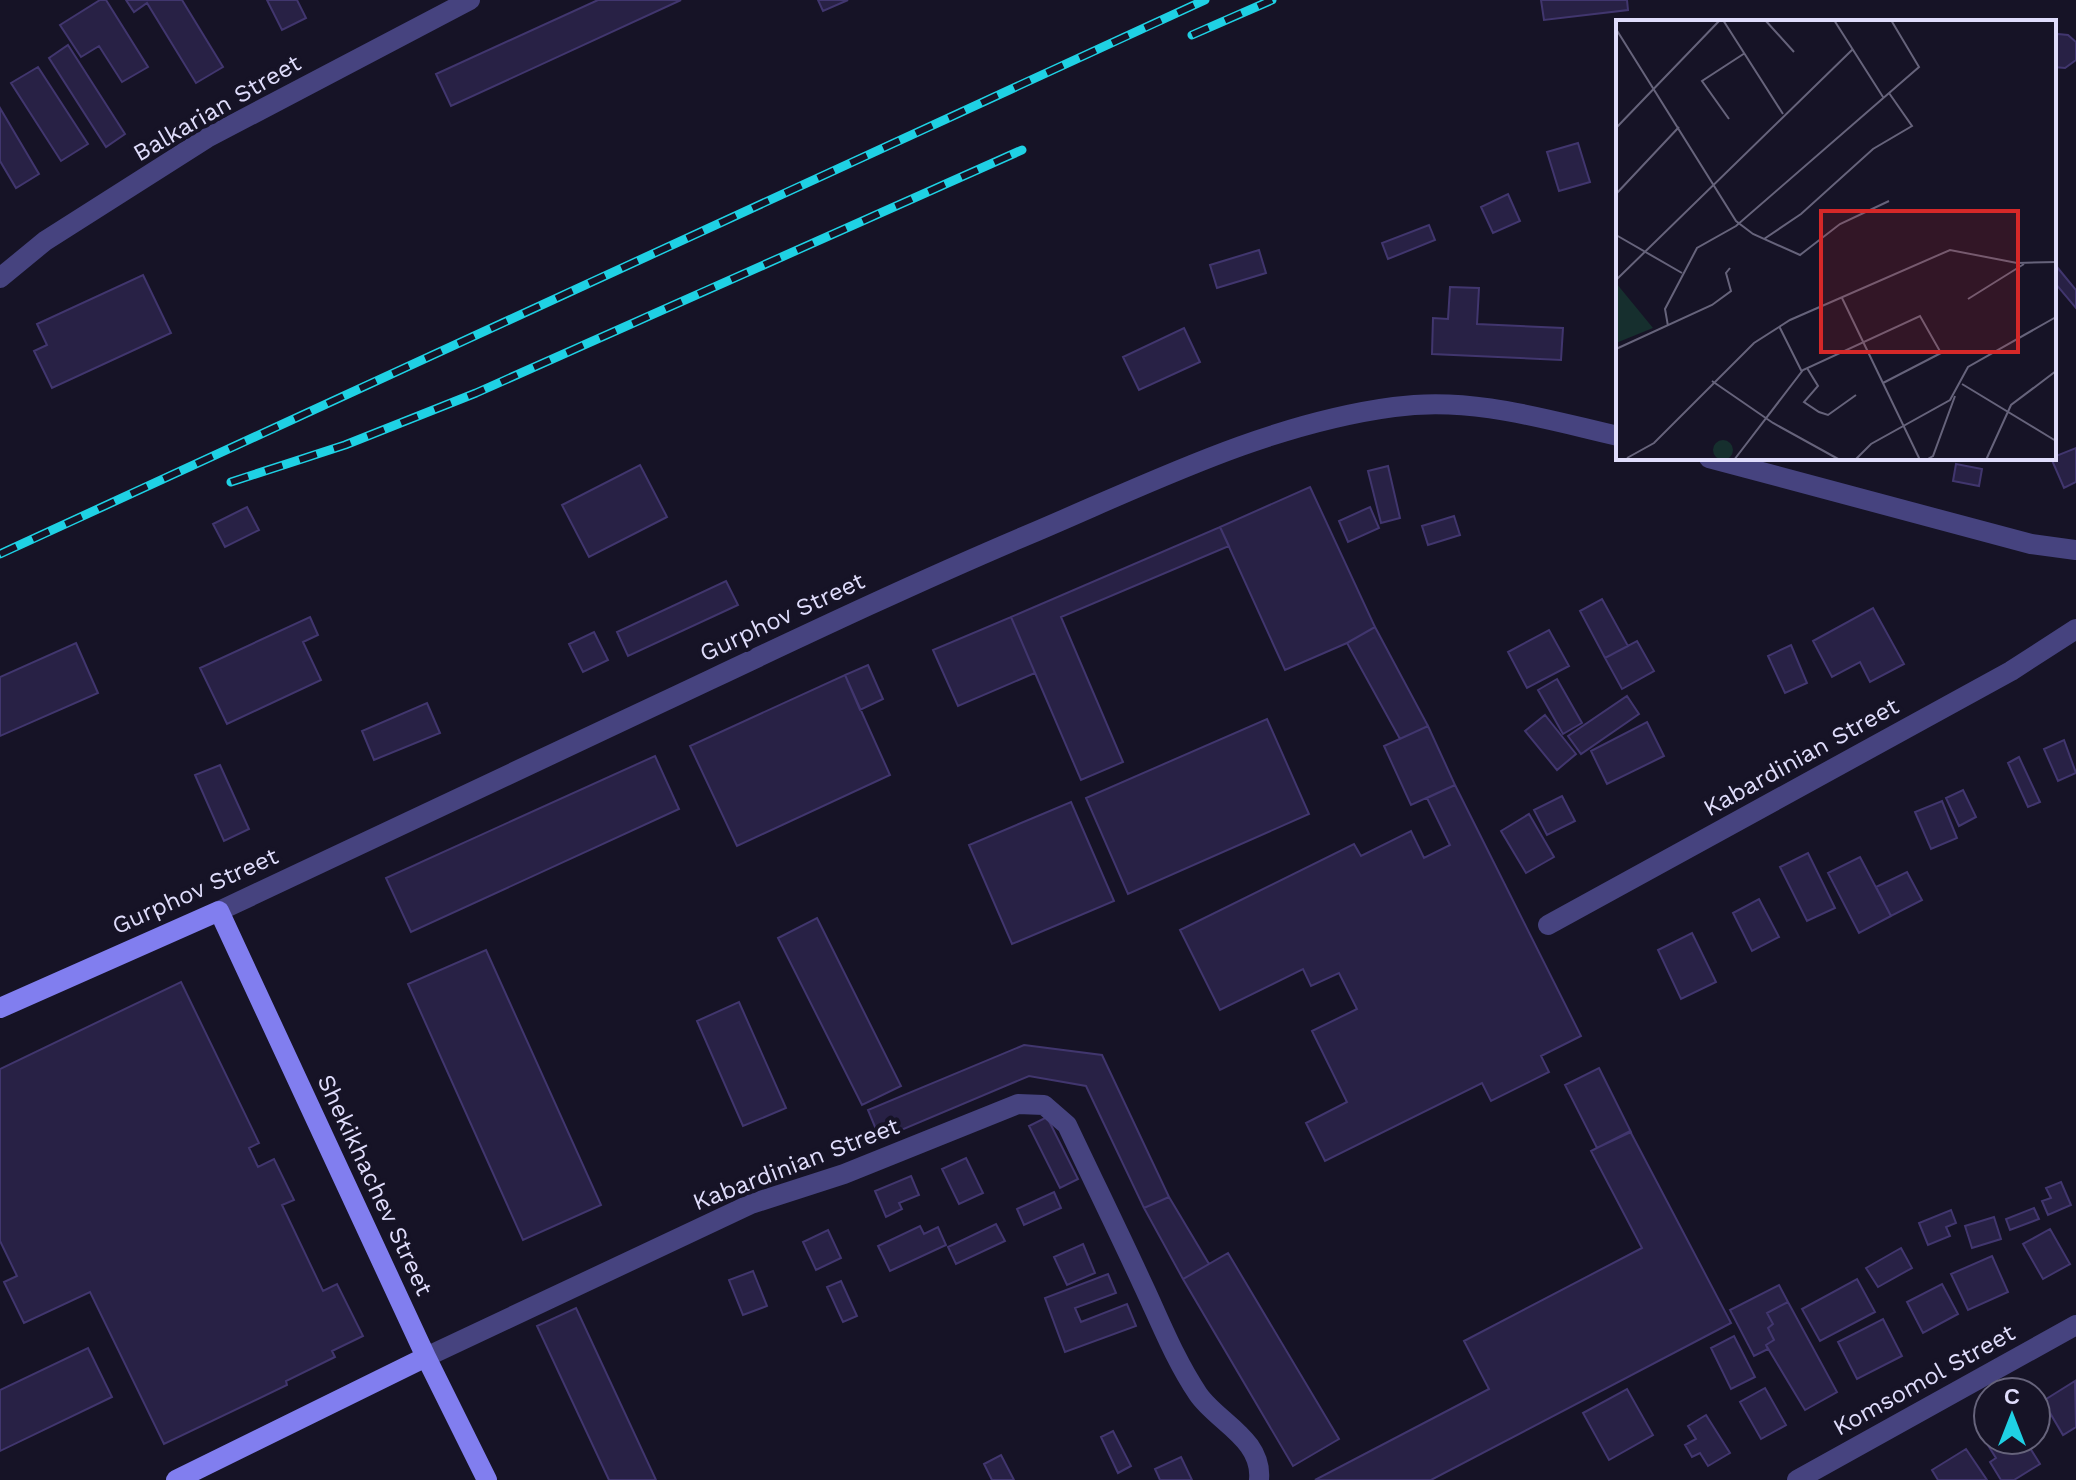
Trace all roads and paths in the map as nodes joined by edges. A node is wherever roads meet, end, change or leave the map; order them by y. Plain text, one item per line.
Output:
1 (470, 0) edge
2 (0, 278) edge
3 (1616, 436) edge
4 (1716, 460) edge
5 (2076, 550) edge
6 (2076, 629) edge
7 (219, 911) junction
8 (1548, 925) dead end
9 (0, 1008) edge
10 (2076, 1325) edge
11 (426, 1357) junction
12 (176, 1480) edge
13 (487, 1480) edge
14 (1259, 1480) edge
15 (1797, 1480) edge

1 - 2 street, Balkarian Street
3 - 7 street, Gurphov Street
4 - 5 street
6 - 8 street, Kabardinian Street
7 - 9 street, Gurphov Street
7 - 11 street, Shekikhachev Street
10 - 15 street, Komsomol Street
11 - 12 street, Kabardinian Street
11 - 13 street, Shekikhachev Street
11 - 14 street, Kabardinian Street

